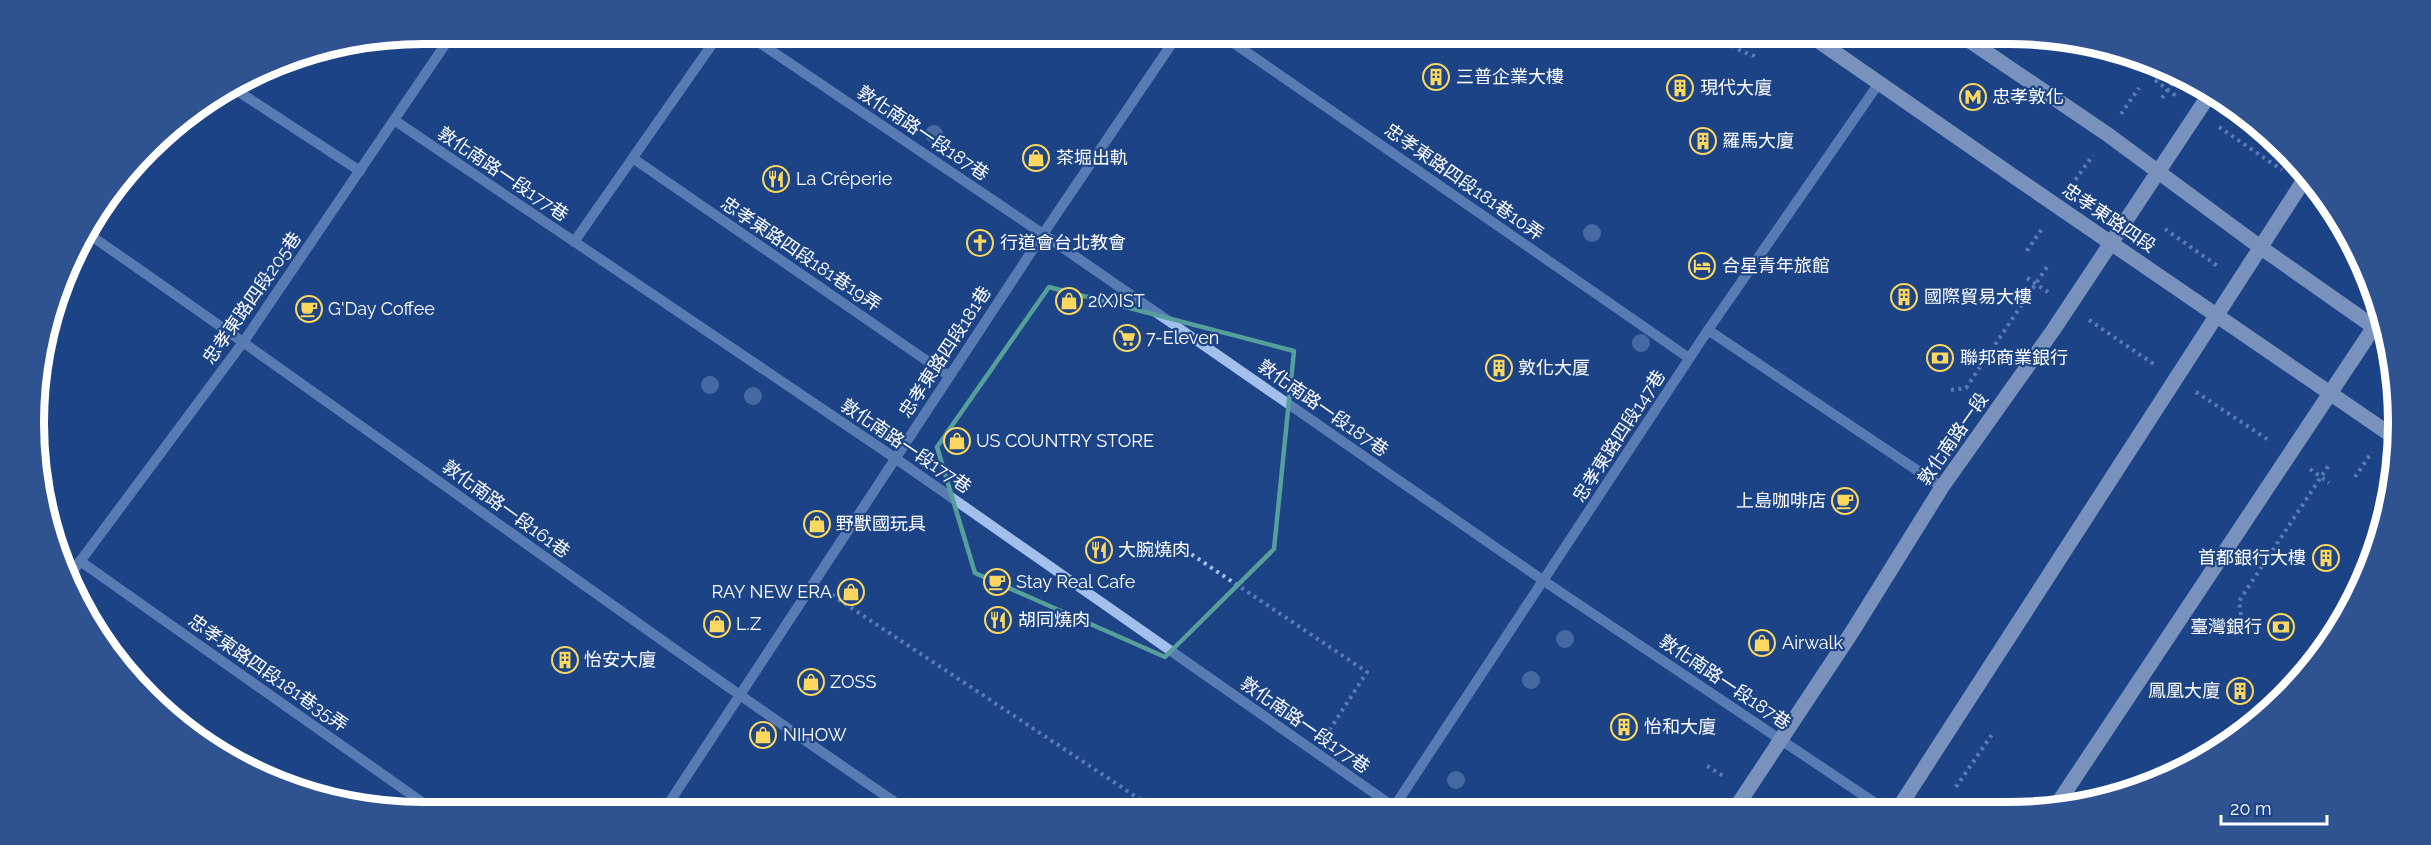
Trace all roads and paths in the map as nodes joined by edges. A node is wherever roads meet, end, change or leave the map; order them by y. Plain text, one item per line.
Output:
1 (446, 44) edge
2 (712, 44) edge
3 (762, 44) edge
4 (1172, 44) edge
5 (1235, 44) edge
6 (1730, 44) edge
7 (1823, 44) edge
8 (1974, 44) edge
9 (1759, 58) dead end
10 (2173, 82) edge
11 (1879, 83) junction
12 (2139, 88) dead end
13 (238, 92) edge
14 (2162, 98) dead end
15 (2206, 99) edge
16 (394, 120) junction
17 (2218, 126) dead end
18 (2107, 134) junction
19 (634, 159) junction
20 (2266, 159) dead end
21 (360, 171) junction
22 (2158, 173) junction
23 (2302, 183) edge
24 (2057, 206) junction
25 (2165, 229) dead end
26 (1042, 234) junction
27 (92, 237) edge
28 (574, 242) junction
29 (2112, 242) junction
30 (2260, 247) junction
31 (2027, 251) dead end
32 (2048, 267) dead end
33 (2220, 268) dead end
34 (2215, 315) junction
35 (2090, 320) dead end
36 (2375, 325) edge
37 (1708, 330) junction
38 (2376, 330) edge
39 (244, 341) junction
40 (2142, 356) dead end
41 (1689, 358) junction
42 (950, 376) junction
43 (1951, 390) dead end
44 (2329, 394) junction
45 (2204, 398) dead end
46 (2256, 432) dead end
47 (2388, 433) edge
48 (895, 458) junction
49 (2329, 465) dead end
50 (1942, 487) junction
51 (1179, 546) dead end
52 (80, 561) junction
53 (73, 570) edge
54 (1544, 580) junction
55 (814, 583) junction
56 (2241, 615) dead end
57 (738, 696) junction
58 (1993, 733) dead end
59 (1781, 739) junction
60 (1315, 752) junction
61 (1956, 787) dead end
62 (2062, 797) edge
63 (422, 802) edge
64 (669, 802) edge
65 (895, 802) edge
66 (1144, 802) edge
67 (1383, 802) edge
68 (1398, 802) edge
69 (1740, 802) edge
70 (1874, 802) edge
71 (1902, 802) edge

1 - 16 street, 忠孝東路四段205巷
2 - 19 street
3 - 26 street, 敦化南路一段187巷
4 - 26 street, 忠孝東路四段181巷
5 - 41 street, 忠孝東路四段181巷10弄
6 - 9 path
7 - 11 main road, 忠孝東路四段
8 - 18 main road
10 - 14 path
11 - 24 main road, 忠孝東路四段
11 - 37 street, 忠孝東路四段147巷
12 - 18 path
13 - 21 street
15 - 22 main road, 敦化南路一段
16 - 21 street, 忠孝東路四段205巷
16 - 28 street, 敦化南路一段177巷
17 - 20 path
18 - 22 main road
18 - 24 path
19 - 28 street
19 - 42 street, 忠孝東路四段181巷19弄
21 - 39 street, 忠孝東路四段205巷
22 - 29 main road, 敦化南路一段
22 - 30 main road
23 - 30 main road
24 - 29 main road, 忠孝東路四段
24 - 31 path
25 - 33 path
26 - 42 street, 忠孝東路四段181巷
26 - 54 street, 敦化南路一段187巷
27 - 39 street, 敦化南路一段161巷
28 - 48 street, 敦化南路一段177巷
29 - 34 main road, 忠孝東路四段
29 - 50 main road, 敦化南路一段
30 - 34 main road
30 - 36 main road
32 - 43 path
34 - 44 main road, 忠孝東路四段
34 - 71 main road
35 - 40 path
37 - 41 street, 忠孝東路四段147巷
37 - 50 street
38 - 44 main road
39 - 52 street, 忠孝東路四段205巷
39 - 57 street, 敦化南路一段161巷
41 - 54 street, 忠孝東路四段147巷
42 - 48 street, 忠孝東路四段181巷
44 - 47 main road, 忠孝東路四段
44 - 62 main road
45 - 46 path
48 - 55 street, 忠孝東路四段181巷
48 - 60 street, 敦化南路一段177巷
49 - 56 path
50 - 59 main road, 敦化南路一段
51 - 60 path
52 - 53 street, 忠孝東路四段205巷
52 - 63 street, 忠孝東路四段181巷35弄
54 - 59 street, 敦化南路一段187巷
54 - 68 street, 忠孝東路四段147巷
55 - 57 street, 忠孝東路四段181巷
55 - 66 path
57 - 64 street, 忠孝東路四段181巷
57 - 65 street, 敦化南路一段161巷
58 - 61 path
59 - 69 main road, 敦化南路一段
59 - 70 street, 敦化南路一段187巷
60 - 67 street, 敦化南路一段177巷

